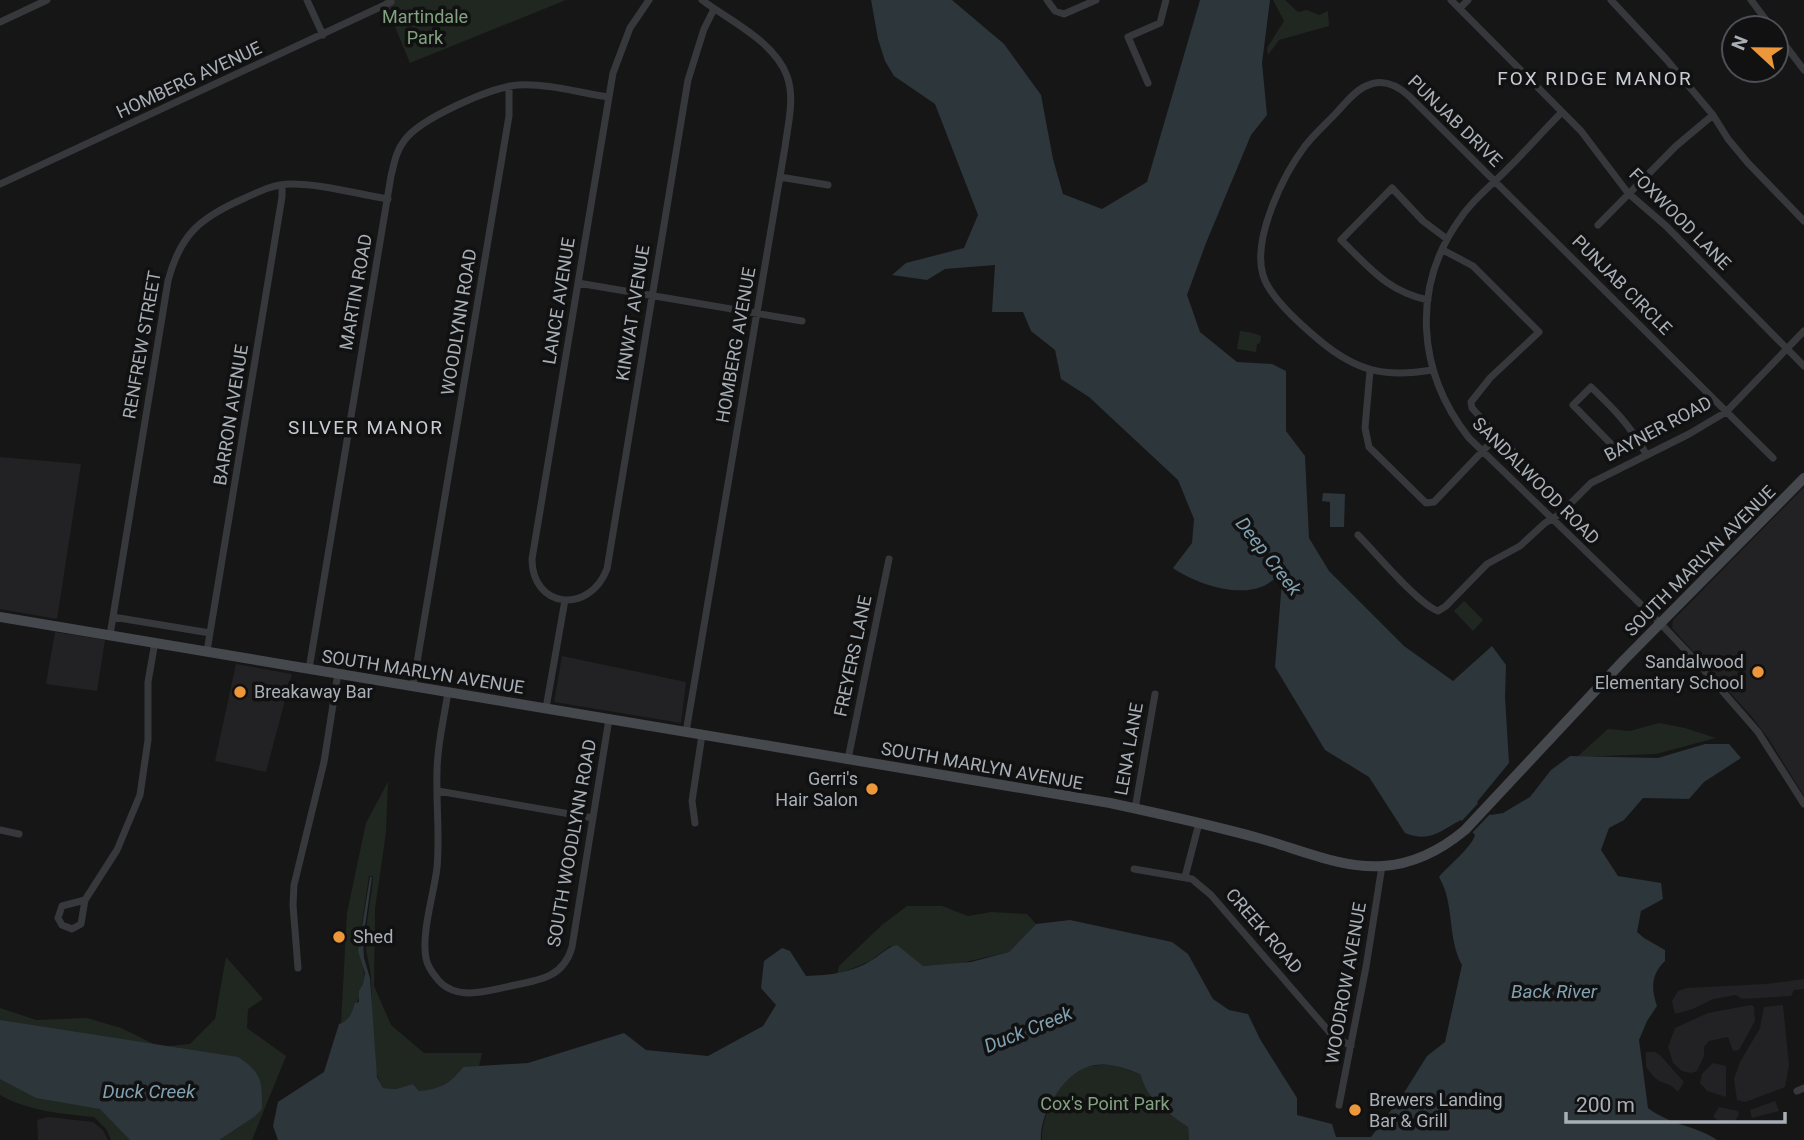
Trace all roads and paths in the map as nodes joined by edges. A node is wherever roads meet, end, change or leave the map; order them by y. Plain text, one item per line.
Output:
1 (47, 0) edge
2 (307, 0) edge
3 (649, 0) edge
4 (702, 0) edge
5 (1047, 0) edge
6 (1096, 0) edge
7 (1166, 0) edge
8 (1451, 0) edge
9 (1468, 0) edge
10 (1611, 0) edge
11 (1751, 0) edge
12 (391, 2) dead end
13 (1460, 8) junction
14 (714, 9) junction
15 (1762, 14) edge
16 (0, 22) edge
17 (323, 35) junction
18 (1790, 52) edge
19 (1804, 70) edge
20 (1148, 83) dead end
21 (509, 86) junction
22 (609, 97) junction
23 (1562, 112) junction
24 (1713, 115) junction
25 (780, 177) junction
26 (1495, 181) junction
27 (0, 184) edge
28 (282, 185) junction
29 (828, 186) dead end
30 (1629, 193) junction
31 (388, 200) junction
32 (1804, 221) edge
33 (1598, 225) dead end
34 (1447, 239) junction
35 (1443, 250) junction
36 (578, 283) junction
37 (652, 296) junction
38 (1428, 300) junction
39 (757, 313) junction
40 (803, 321) dead end
41 (1804, 331) edge
42 (1787, 349) junction
43 (1804, 366) edge
44 (1432, 370) junction
45 (1370, 371) junction
46 (1726, 412) junction
47 (1497, 436) junction
48 (1637, 437) junction
49 (1483, 452) junction
50 (1646, 454) junction
51 (1773, 458) dead end
52 (1804, 478) edge
53 (1542, 479) dead end
54 (1552, 520) junction
55 (1358, 535) dead end
56 (889, 559) dead end
57 (565, 600) junction
58 (113, 618) junction
59 (1, 620) edge
60 (1660, 623) junction
61 (210, 633) junction
62 (110, 635) junction
63 (155, 642) junction
64 (207, 651) junction
65 (309, 669) junction
66 (338, 673) junction
67 (413, 686) junction
68 (448, 692) junction
69 (1155, 695) dead end
70 (546, 708) junction
71 (609, 719) junction
72 (686, 732) junction
73 (702, 735) junction
74 (848, 759) junction
75 (438, 791) junction
76 (1804, 804) edge
77 (1135, 809) junction
78 (593, 818) junction
79 (695, 823) dead end
80 (1199, 823) junction
81 (0, 830) edge
82 (19, 834) dead end
83 (1382, 866) junction
84 (1134, 869) dead end
85 (1185, 877) junction
86 (85, 901) junction
87 (298, 968) dead end
88 (1351, 1046) junction
89 (1339, 1105) dead end

1 - 16 street
2 - 17 street
3 - 22 street, LANCE AVENUE
4 - 14 street, HOMBERG AVENUE
5 - 6 street
7 - 20 street
8 - 13 street, FOXWOOD LANE
9 - 13 street
10 - 24 street
11 - 15 street
12 - 17 street, HOMBERG AVENUE
13 - 23 street, FOXWOOD LANE
14 - 25 street, HOMBERG AVENUE
14 - 37 street, KINWAT AVENUE
17 - 27 street, HOMBERG AVENUE
18 - 19 street
21 - 22 street, MARTIN ROAD
21 - 31 street, MARTIN ROAD
21 - 67 street, WOODLYNN ROAD
22 - 36 street, LANCE AVENUE
23 - 26 street, SANDALWOOD ROAD
23 - 30 street, FOXWOOD LANE
24 - 30 street
24 - 32 street
25 - 29 street
25 - 39 street, HOMBERG AVENUE
26 - 34 street, SANDALWOOD ROAD
26 - 45 street, PUNJAB DRIVE
26 - 46 street, PUNJAB CIRCLE
28 - 31 street, RENFREW STREET
28 - 58 street, RENFREW STREET
28 - 61 street, BARRON AVENUE
30 - 33 street
30 - 42 street, FOXWOOD LANE
31 - 65 street, MARTIN ROAD
34 - 35 street, SANDALWOOD ROAD
34 - 38 street
35 - 38 street, SANDALWOOD ROAD
35 - 47 street
36 - 37 street
36 - 57 street, LANCE AVENUE
37 - 39 street
37 - 57 street, KINWAT AVENUE
38 - 44 street, SANDALWOOD ROAD
39 - 40 street
39 - 72 street, HOMBERG AVENUE
41 - 42 street, BAYNER ROAD
42 - 43 street, FOXWOOD LANE
42 - 46 street, BAYNER ROAD
44 - 45 street, PUNJAB DRIVE
44 - 49 street, SANDALWOOD ROAD
45 - 49 street
46 - 50 street, BAYNER ROAD
46 - 51 street, PUNJAB CIRCLE
47 - 49 street
47 - 53 street
48 - 48 street
48 - 50 street
49 - 54 street, SANDALWOOD ROAD
50 - 54 street, BAYNER ROAD
52 - 60 street, SOUTH MARLYN AVENUE
54 - 55 street, BAYNER ROAD
54 - 60 street, SANDALWOOD ROAD
56 - 74 street, FREYERS LANE
57 - 70 street
58 - 61 street
58 - 62 street, RENFREW STREET
59 - 62 street, SOUTH MARLYN AVENUE
60 - 76 street, SANDALWOOD ROAD
60 - 83 street, SOUTH MARLYN AVENUE
61 - 64 street, BARRON AVENUE
62 - 63 street, SOUTH MARLYN AVENUE
63 - 64 street, SOUTH MARLYN AVENUE
63 - 86 street
64 - 65 street, SOUTH MARLYN AVENUE
65 - 66 street, SOUTH MARLYN AVENUE
66 - 67 street, SOUTH MARLYN AVENUE
66 - 87 street
67 - 68 street, SOUTH MARLYN AVENUE
68 - 70 street, SOUTH MARLYN AVENUE
68 - 75 street
69 - 77 street, LENA LANE
70 - 71 street, SOUTH MARLYN AVENUE
71 - 72 street, SOUTH MARLYN AVENUE
71 - 78 street, SOUTH WOODLYNN ROAD
72 - 73 street, SOUTH MARLYN AVENUE
73 - 74 street, SOUTH MARLYN AVENUE
73 - 79 street
74 - 77 street, SOUTH MARLYN AVENUE
75 - 78 street
75 - 78 street, SOUTH WOODLYNN ROAD
77 - 80 street, SOUTH MARLYN AVENUE
80 - 83 street, SOUTH MARLYN AVENUE
80 - 85 street
81 - 82 street
83 - 88 street, WOODROW AVENUE
84 - 85 street, CREEK ROAD
85 - 88 street, CREEK ROAD
86 - 86 street
88 - 89 street, WOODROW AVENUE

